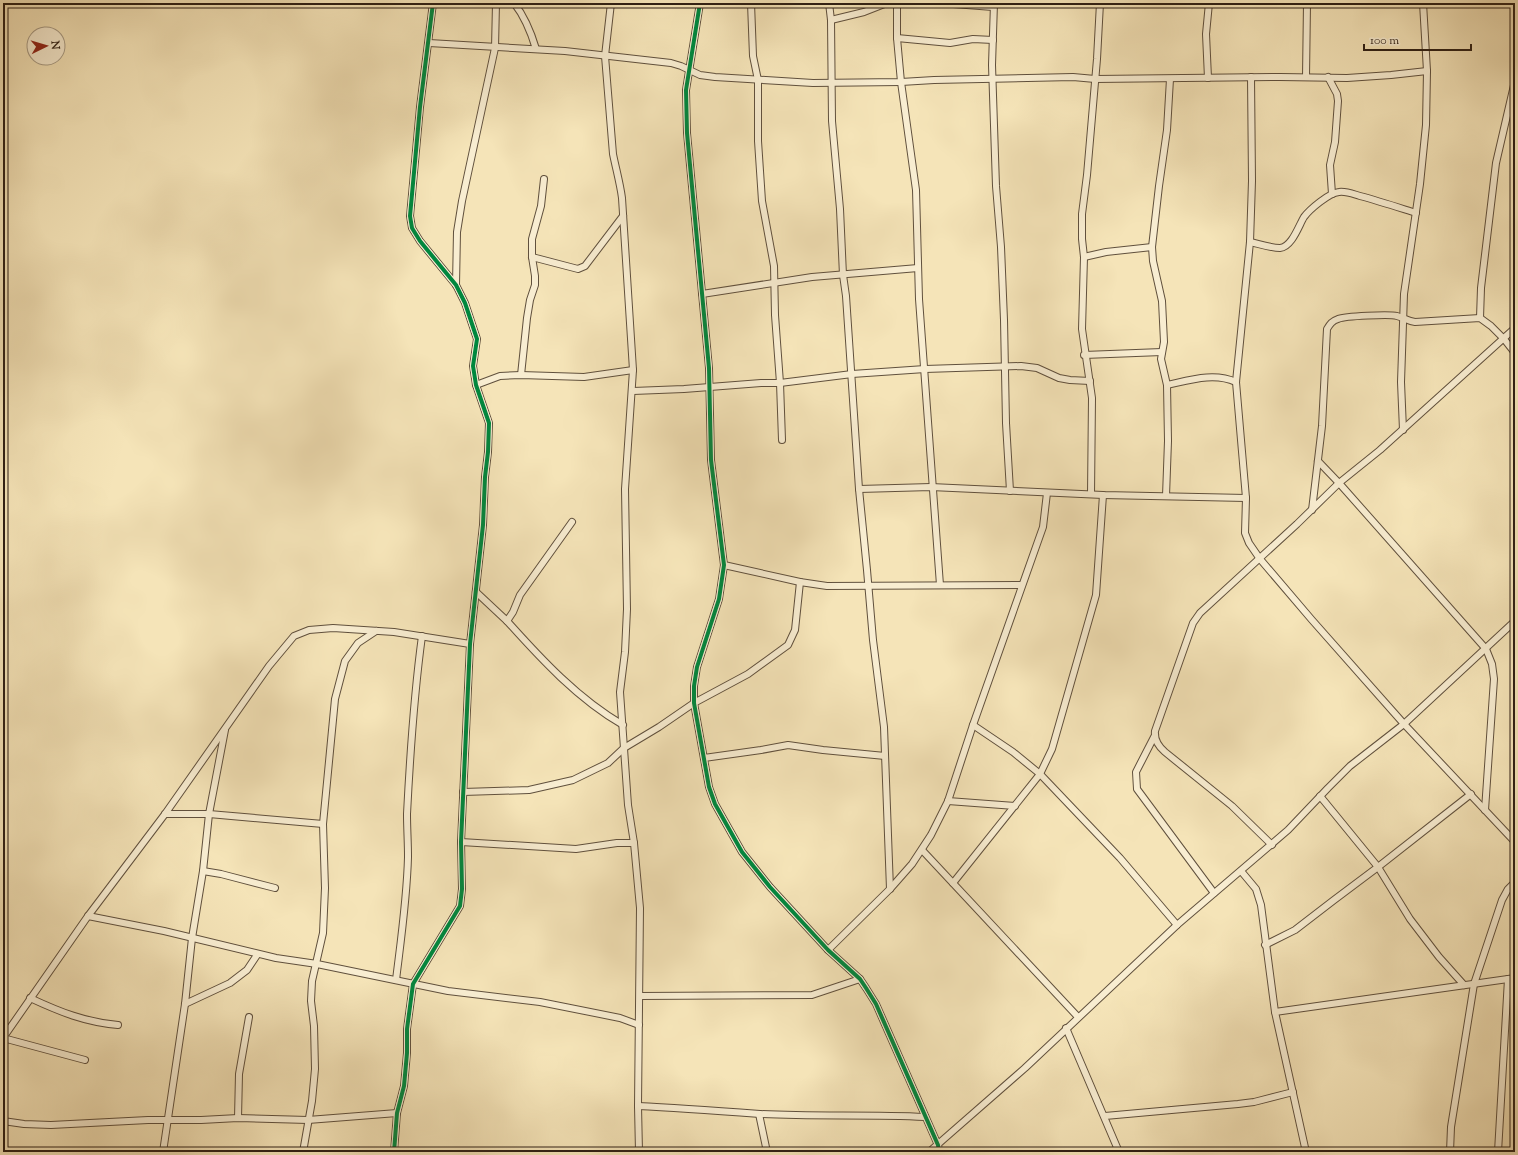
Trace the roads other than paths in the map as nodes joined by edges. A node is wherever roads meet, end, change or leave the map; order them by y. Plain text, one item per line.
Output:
1 (433, 3) edge
2 (496, 3) edge
3 (514, 3) edge
4 (611, 3) edge
5 (700, 3) edge
6 (751, 3) edge
7 (829, 3) edge
8 (887, 3) edge
9 (897, 3) edge
10 (940, 3) edge
11 (1100, 3) edge
12 (1209, 3) edge
13 (1307, 3) edge
14 (1423, 3) edge
15 (994, 5) edge
16 (830, 20) junction
17 (898, 38) junction
18 (992, 40) junction
19 (429, 43) junction
20 (495, 48) junction
21 (536, 49) junction
22 (605, 56) junction
23 (689, 70) junction
24 (1426, 71) junction
25 (1251, 77) junction
26 (1306, 77) junction
27 (1328, 77) junction
28 (1208, 78) junction
29 (1095, 79) junction
30 (1170, 79) junction
31 (758, 80) junction
32 (993, 80) junction
33 (1515, 81) edge
34 (831, 82) junction
35 (901, 82) junction
36 (544, 179) dead end
37 (1332, 194) junction
38 (1416, 213) junction
39 (623, 216) junction
40 (1250, 242) junction
41 (1152, 247) junction
42 (532, 257) junction
43 (1084, 257) junction
44 (918, 268) junction
45 (843, 275) junction
46 (775, 284) junction
47 (456, 285) junction
48 (702, 294) junction
49 (1480, 318) junction
50 (1404, 319) junction
51 (1515, 328) edge
52 (1504, 339) junction
53 (1162, 352) junction
54 (1515, 353) edge
55 (1084, 355) junction
56 (1005, 366) junction
57 (925, 369) junction
58 (633, 370) junction
59 (521, 374) junction
60 (852, 374) junction
61 (1090, 381) junction
62 (1236, 382) junction
63 (780, 383) junction
64 (476, 385) junction
65 (1167, 385) junction
66 (710, 387) junction
67 (633, 391) junction
68 (1403, 430) junction
69 (782, 440) dead end
70 (1318, 461) junction
71 (1340, 483) junction
72 (932, 488) junction
73 (860, 489) junction
74 (1010, 491) junction
75 (1047, 493) junction
76 (1091, 494) junction
77 (1103, 495) junction
78 (1166, 496) junction
79 (1246, 498) junction
80 (1312, 510) junction
81 (572, 522) dead end
82 (1260, 559) junction
83 (724, 565) junction
84 (800, 582) junction
85 (868, 585) junction
86 (940, 585) junction
87 (1021, 585) junction
88 (476, 592) junction
89 (507, 621) junction
90 (1515, 621) edge
91 (376, 631) junction
92 (422, 636) junction
93 (470, 644) junction
94 (1486, 649) junction
95 (694, 703) junction
96 (1404, 724) junction
97 (623, 725) junction
98 (973, 725) junction
99 (225, 728) junction
100 (1155, 734) junction
101 (624, 748) junction
102 (885, 756) junction
103 (704, 758) junction
104 (1040, 774) junction
105 (463, 792) junction
106 (1471, 794) junction
107 (1320, 796) junction
108 (948, 801) junction
109 (1015, 806) junction
110 (1485, 810) junction
111 (165, 814) junction
112 (209, 814) junction
113 (323, 824) junction
114 (461, 842) junction
115 (1515, 842) edge
116 (634, 843) junction
117 (1272, 845) junction
118 (922, 850) junction
119 (1378, 867) junction
120 (203, 871) junction
121 (1241, 871) junction
122 (1515, 882) edge
123 (953, 883) junction
124 (275, 888) dead end
125 (890, 889) junction
126 (1214, 893) junction
127 (88, 916) junction
128 (1177, 925) junction
129 (192, 938) junction
130 (1265, 945) junction
131 (828, 950) junction
132 (257, 955) junction
133 (317, 964) junction
134 (1508, 978) junction
135 (1515, 978) edge
136 (860, 979) junction
137 (396, 980) junction
138 (413, 984) junction
139 (1474, 984) junction
140 (1464, 985) junction
141 (640, 996) junction
142 (30, 998) junction
143 (185, 1004) junction
144 (1275, 1012) junction
145 (249, 1017) dead end
146 (1078, 1017) junction
147 (118, 1025) dead end
148 (639, 1025) junction
149 (1066, 1028) junction
150 (3, 1038) edge
151 (85, 1060) dead end
152 (1293, 1092) junction
153 (638, 1106) junction
154 (397, 1113) junction
155 (759, 1114) junction
156 (925, 1116) junction
157 (1104, 1116) junction
158 (238, 1118) junction
159 (3, 1120) edge
160 (168, 1120) junction
161 (308, 1120) junction
162 (938, 1145) junction
163 (163, 1152) edge
164 (302, 1152) edge
165 (394, 1152) edge
166 (639, 1152) edge
167 (767, 1152) edge
168 (929, 1152) edge
169 (939, 1152) edge
170 (1119, 1152) edge
171 (1306, 1152) edge
172 (1450, 1152) edge
173 (1498, 1152) edge

1 - 19 street
2 - 20 street
3 - 21 street
4 - 22 street
5 - 23 street
6 - 31 street
7 - 16 street
8 - 16 street
9 - 17 street
10 - 15 street
11 - 29 street
12 - 28 street
13 - 26 street
14 - 24 street
15 - 18 street
16 - 34 street
17 - 18 street
17 - 35 street
18 - 32 street
19 - 20 street
19 - 47 street
20 - 21 street
20 - 47 street
21 - 22 street
22 - 23 street
22 - 39 street
23 - 31 street
23 - 48 street
24 - 27 street
24 - 38 street
25 - 26 street
25 - 28 street
25 - 40 street
26 - 27 street
27 - 37 street
28 - 30 street
29 - 30 street
29 - 32 street
29 - 43 street
30 - 41 street
31 - 34 street
31 - 46 street
32 - 35 street
32 - 56 street
33 - 49 street
34 - 35 street
34 - 45 street
35 - 44 street
36 - 42 street
37 - 38 street
37 - 40 street
38 - 50 street
39 - 42 street
39 - 58 street
40 - 62 street
41 - 43 street
41 - 53 street
42 - 59 street
43 - 55 street
44 - 45 street
44 - 57 street
45 - 46 street
45 - 60 street
46 - 48 street
46 - 63 street
47 - 64 street
48 - 66 street
49 - 50 street
49 - 52 street
50 - 68 street
50 - 70 street
51 - 52 street
52 - 54 street
52 - 68 street
53 - 55 street
53 - 65 street
55 - 61 street
56 - 57 street
56 - 61 street
56 - 74 street
57 - 60 street
57 - 72 street
58 - 59 street
58 - 67 street
59 - 64 street
60 - 63 street
60 - 73 street
61 - 76 street
62 - 65 street
62 - 79 street
63 - 66 street
63 - 69 street
64 - 88 street
65 - 78 street
66 - 67 street
66 - 83 street
67 - 97 street
68 - 71 street
70 - 71 street
70 - 80 street
71 - 80 street
71 - 94 street
72 - 73 street
72 - 74 street
72 - 86 street
73 - 85 street
74 - 75 street
75 - 76 street
75 - 87 street
76 - 77 street
77 - 78 street
77 - 104 street
78 - 79 street
79 - 82 street
80 - 82 street
81 - 89 street
82 - 96 street
82 - 100 street
83 - 84 street
83 - 95 street
84 - 85 street
84 - 95 street
85 - 86 street
85 - 102 street
86 - 87 street
87 - 98 street
88 - 89 street
88 - 93 street
89 - 97 street
90 - 94 street
91 - 92 street
91 - 99 street
91 - 113 street
92 - 93 street
92 - 137 street
93 - 105 street
94 - 96 street
94 - 110 street
95 - 101 street
95 - 103 street
96 - 106 street
96 - 107 street
97 - 101 street
98 - 104 street
98 - 108 street
99 - 111 street
99 - 112 street
100 - 117 street
100 - 126 street
101 - 105 street
101 - 116 street
102 - 103 street
102 - 125 street
103 - 131 street
104 - 109 street
104 - 128 street
105 - 114 street
106 - 110 street
106 - 119 street
107 - 117 street
107 - 119 street
108 - 109 street
108 - 118 street
109 - 123 street
110 - 115 street
111 - 112 street
111 - 127 street
112 - 113 street
112 - 120 street
113 - 133 street
114 - 116 street
114 - 138 street
116 - 141 street
117 - 121 street
118 - 123 street
118 - 125 street
119 - 130 street
119 - 140 street
120 - 124 street
120 - 129 street
121 - 126 street
121 - 130 street
122 - 139 street
123 - 146 street
125 - 131 street
126 - 128 street
127 - 129 street
127 - 142 street
128 - 146 street
129 - 132 street
129 - 143 street
130 - 144 street
131 - 136 street
132 - 133 street
132 - 143 street
133 - 137 street
133 - 161 street
134 - 135 street
134 - 139 street
134 - 173 street
136 - 141 street
136 - 156 street
137 - 138 street
138 - 148 street
138 - 154 street
139 - 140 street
139 - 172 street
140 - 144 street
141 - 148 street
142 - 147 street
142 - 150 street
143 - 160 street
144 - 152 street
145 - 158 street
146 - 149 street
148 - 153 street
149 - 157 street
149 - 162 street
150 - 151 street
152 - 157 street
152 - 171 street
153 - 155 street
153 - 166 street
154 - 161 street
154 - 165 street
155 - 156 street
155 - 167 street
156 - 162 street
157 - 170 street
158 - 160 street
158 - 161 street
159 - 160 street
160 - 163 street
161 - 164 street
162 - 168 street
162 - 169 street

